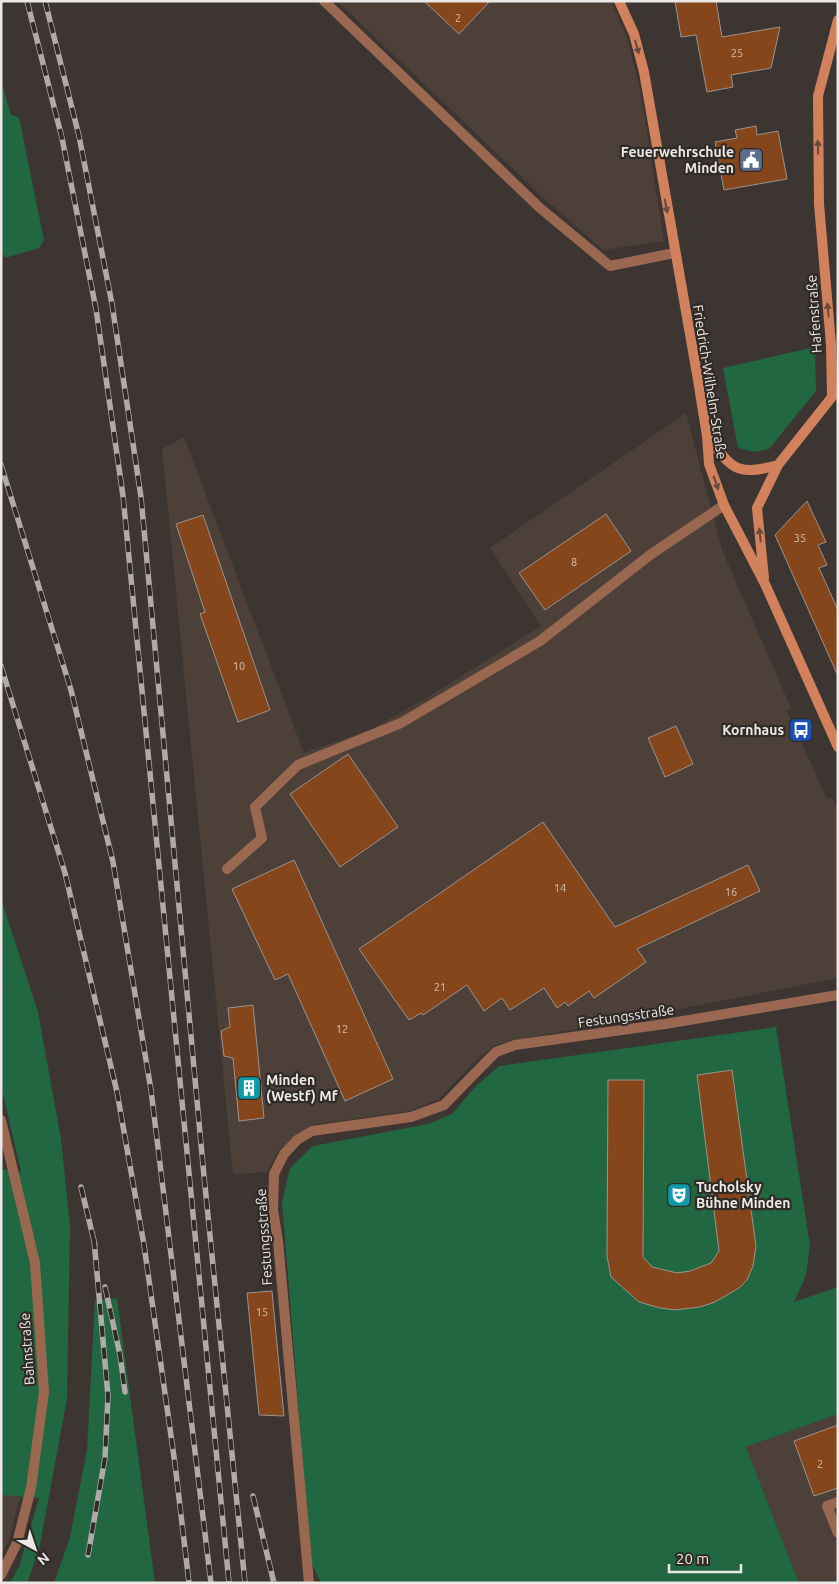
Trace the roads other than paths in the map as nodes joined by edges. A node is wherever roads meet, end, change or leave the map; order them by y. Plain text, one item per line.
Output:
1 (324, 1) edge
2 (620, 1) edge
3 (838, 20) edge
4 (674, 253) junction
5 (835, 395) edge
6 (707, 436) junction
7 (778, 465) junction
8 (724, 505) junction
9 (765, 584) junction
10 (838, 747) edge
11 (227, 869) dead end
12 (838, 996) edge
13 (1, 1120) edge
14 (838, 1502) edge
15 (838, 1533) edge
16 (1, 1575) edge
17 (309, 1583) edge

1 - 4 street
2 -> 4 main road, Friedrich-Wilhelm-Straße
5 -> 3 main road, Hafenstraße
4 - 6 main road, Friedrich-Wilhelm-Straße
5 - 7 main road, Hafenstraße
6 - 7 main road
6 -> 8 main road, Friedrich-Wilhelm-Straße
9 -> 7 main road, Hafenstraße
8 - 9 main road, Friedrich-Wilhelm-Straße
8 - 11 street
9 - 10 main road, Friedrich-Wilhelm-Straße
12 - 17 street, Festungsstraße
13 - 16 street, Bahnstraße
14 - 15 street

